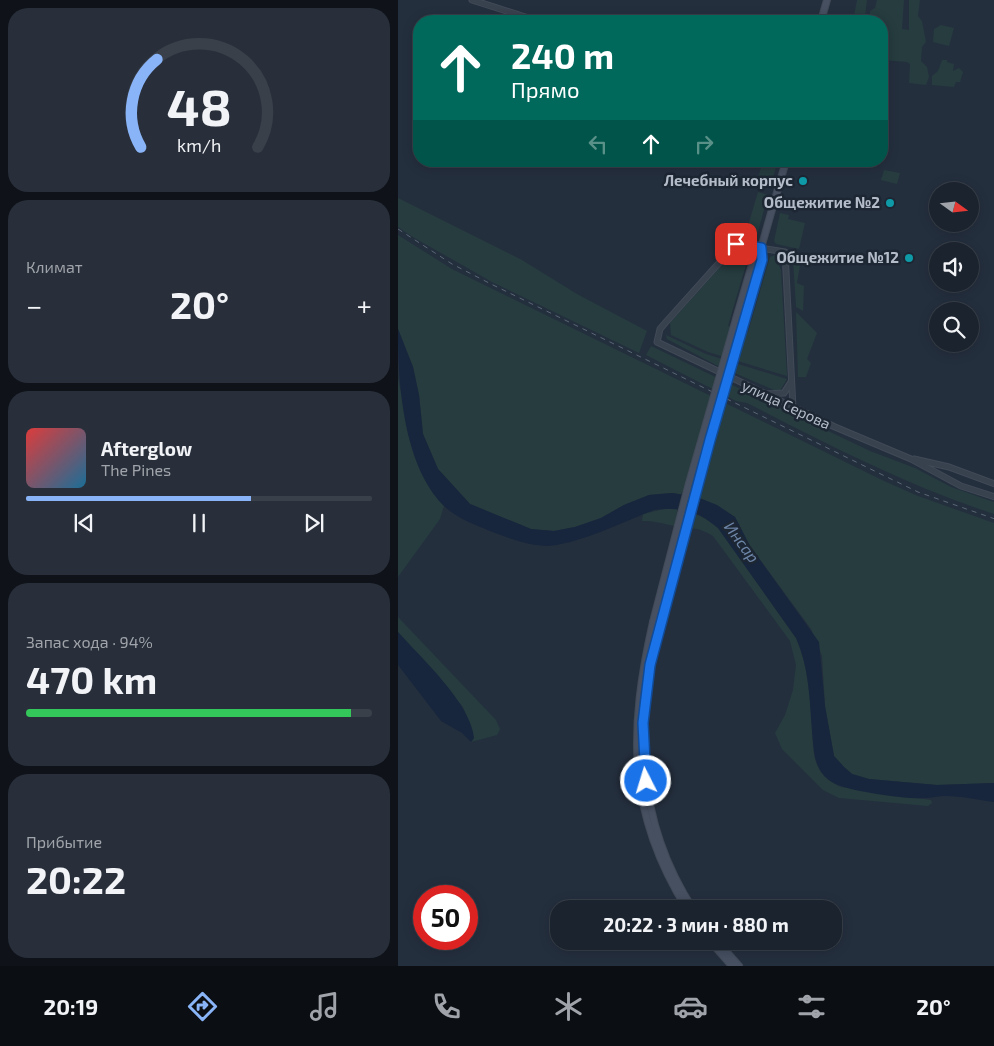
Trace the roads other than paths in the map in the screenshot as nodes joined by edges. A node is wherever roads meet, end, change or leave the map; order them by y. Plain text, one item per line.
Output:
1 (472, 0) edge
2 (827, 0) edge
3 (519, 15) edge
4 (823, 15) edge
5 (784, 167) edge
6 (761, 248) junction
7 (792, 379) junction
8 (792, 393) junction
9 (762, 394) junction
10 (793, 408) junction
11 (806, 414) junction
12 (911, 459) junction
13 (992, 482) edge
14 (978, 493) junction
15 (994, 497) edge
16 (682, 900) edge
17 (688, 900) edge
18 (718, 950) edge
19 (725, 950) edge
20 (732, 966) edge
21 (739, 966) edge

1 - 3 street
2 - 4 main road
5 - 6 main road
6 - 7 street
6 - 9 street, улица Серова
6 - 16 main road, bridge
6 - 17 main road, bridge
7 - 8 street
7 - 9 street
8 - 10 street
8 - 11 street
9 - 10 street, улица Серова
10 - 11 street, улица Серова
11 - 12 street, улица Серова
12 - 13 street, улица Серова
12 - 14 street, улица Серова
13 - 14 street
14 - 15 street, улица Серова
18 - 20 main road
19 - 21 main road

